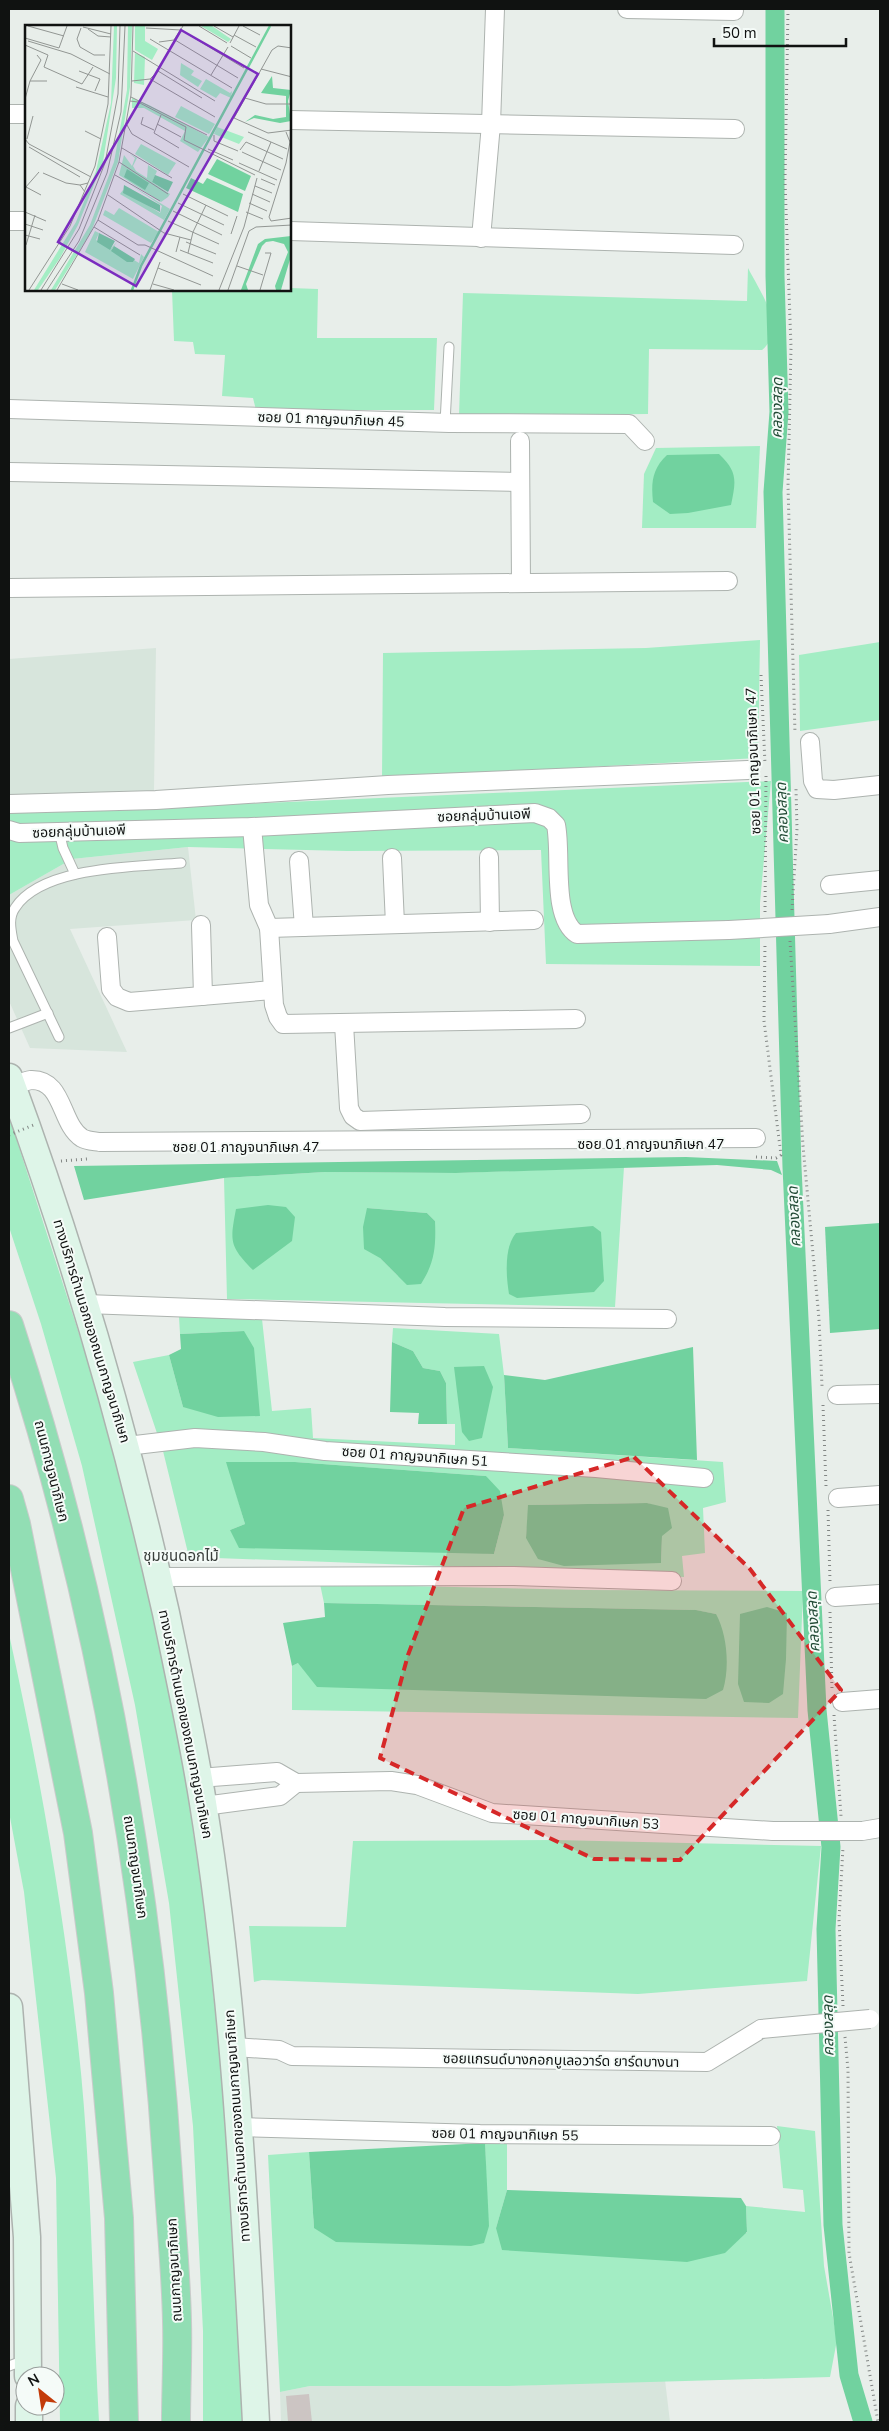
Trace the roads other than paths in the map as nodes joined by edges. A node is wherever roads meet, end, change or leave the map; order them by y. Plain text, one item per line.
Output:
1 (495, 9) edge
2 (627, 9) edge
3 (734, 11) dead end
4 (9, 114) edge
5 (25, 114) edge
6 (291, 120) edge
7 (491, 124) junction
8 (735, 129) dead end
9 (9, 221) edge
10 (25, 221) edge
11 (291, 231) edge
12 (481, 238) junction
13 (734, 245) dead end
14 (449, 348) dead end
15 (9, 409) edge
16 (445, 422) junction
17 (520, 441) dead end
18 (645, 441) dead end
19 (9, 472) edge
20 (520, 482) junction
21 (728, 581) dead end
22 (521, 583) junction
23 (9, 588) edge
24 (802, 741) road end
25 (748, 770) dead end
26 (880, 785) edge
27 (9, 804) edge
28 (252, 826) junction
29 (59, 831) junction
30 (12, 835) edge
31 (489, 857) dead end
32 (392, 858) dead end
33 (299, 861) dead end
34 (181, 863) dead end
35 (75, 874) junction
36 (880, 880) edge
37 (830, 885) dead end
38 (880, 918) edge
39 (534, 920) dead end
40 (490, 922) junction
41 (395, 924) junction
42 (200, 925) dead end
43 (269, 928) junction
44 (304, 928) junction
45 (107, 937) dead end
46 (273, 990) junction
47 (203, 996) junction
48 (48, 1013) junction
49 (576, 1019) dead end
50 (344, 1024) junction
51 (9, 1028) edge
52 (59, 1037) dead end
53 (10, 1081) edge
54 (580, 1114) dead end
55 (756, 1138) dead end
56 (86, 1304) junction
57 (667, 1319) dead end
58 (9, 1324) edge
59 (827, 1393) road end
60 (880, 1394) edge
61 (127, 1446) junction
62 (704, 1478) dead end
63 (880, 1495) edge
64 (9, 1499) edge
65 (831, 1499) road end
66 (158, 1577) junction
67 (672, 1581) dead end
68 (880, 1594) edge
69 (832, 1596) road end
70 (880, 1699) edge
71 (836, 1701) road end
72 (199, 1778) junction
73 (296, 1783) junction
74 (204, 1806) junction
75 (880, 1828) edge
76 (9, 2006) edge
77 (875, 2021) edge
78 (234, 2047) junction
79 (11, 2060) edge
80 (240, 2127) junction
81 (771, 2136) dead end
82 (22, 2366) edge
83 (124, 2422) edge
84 (176, 2422) edge
85 (256, 2422) edge

1 - 7 street
2 - 3 street
4 - 5 street
6 - 7 street
7 - 8 street
7 - 12 street
9 - 10 street
11 - 12 street
12 - 13 street
14 - 16 lane
15 - 16 street, ซอย 01 กาญจนาภิเษก 45
16 - 18 street, ซอย 01 กาญจนาภิเษก 45
17 - 20 street
19 - 20 street
20 - 22 street
21 - 22 street
22 - 23 street
24 - 26 street
25 - 27 street
28 - 29 street, ซอยกลุ่มบ้านเอพี
28 - 38 street, ซอยกลุ่มบ้านเอพี, bridge
28 - 43 street
29 - 30 street, ซอยกลุ่มบ้านเอพี
29 - 35 lane
31 - 40 street
32 - 41 street
33 - 44 street
34 - 35 lane
35 - 48 lane
36 - 37 street
39 - 40 street
40 - 41 street
41 - 44 street
42 - 47 street
43 - 44 street
43 - 46 street
45 - 47 street
46 - 47 street
46 - 50 street
48 - 51 lane
48 - 52 lane
49 - 50 street
50 - 54 street
53 - 55 street
53 - 56 main road, ทางบริการด้านนอกของถนนกาญจนาภิเษก
56 - 57 street
56 - 61 main road, ทางบริการด้านนอกของถนนกาญจนาภิเษก
58 - 84 highway, ถนนกาญจนาภิเษก
59 - 60 street
61 - 62 street, ซอย 01 กาญจนากิเษก 51
61 - 66 main road, ทางบริการด้านนอกของถนนกาญจนาภิเษก
63 - 65 street
64 - 83 highway
66 - 67 street
66 - 72 main road, ทางบริการด้านนอกของถนนกาญจนาภิเษก
68 - 69 street
70 - 71 street
72 - 73 street, ซอย 01 กาญจนากิเษก 53
72 - 74 main road, ทางบริการด้านนอกของถนนกาญจนาภิเษก
73 - 74 street
73 - 75 street, ซอย 01 กาญจนากิเษก 53, bridge
74 - 78 main road, ทางบริการด้านนอกของถนนกาญจนาภิเษก
76 - 79 main road
77 - 78 street, ซอยแกรนด์บางกอกบูเลอวาร์ด ยาร์ดบางนา, bridge
78 - 80 main road, ทางบริการด้านนอกของถนนกาญจนาภิเษก
79 - 82 main road
80 - 81 street, ซอย 01 กาญจนากิเษก 55
80 - 85 main road, ทางบริการด้านนอกของถนนกาญจนาภิเษก

